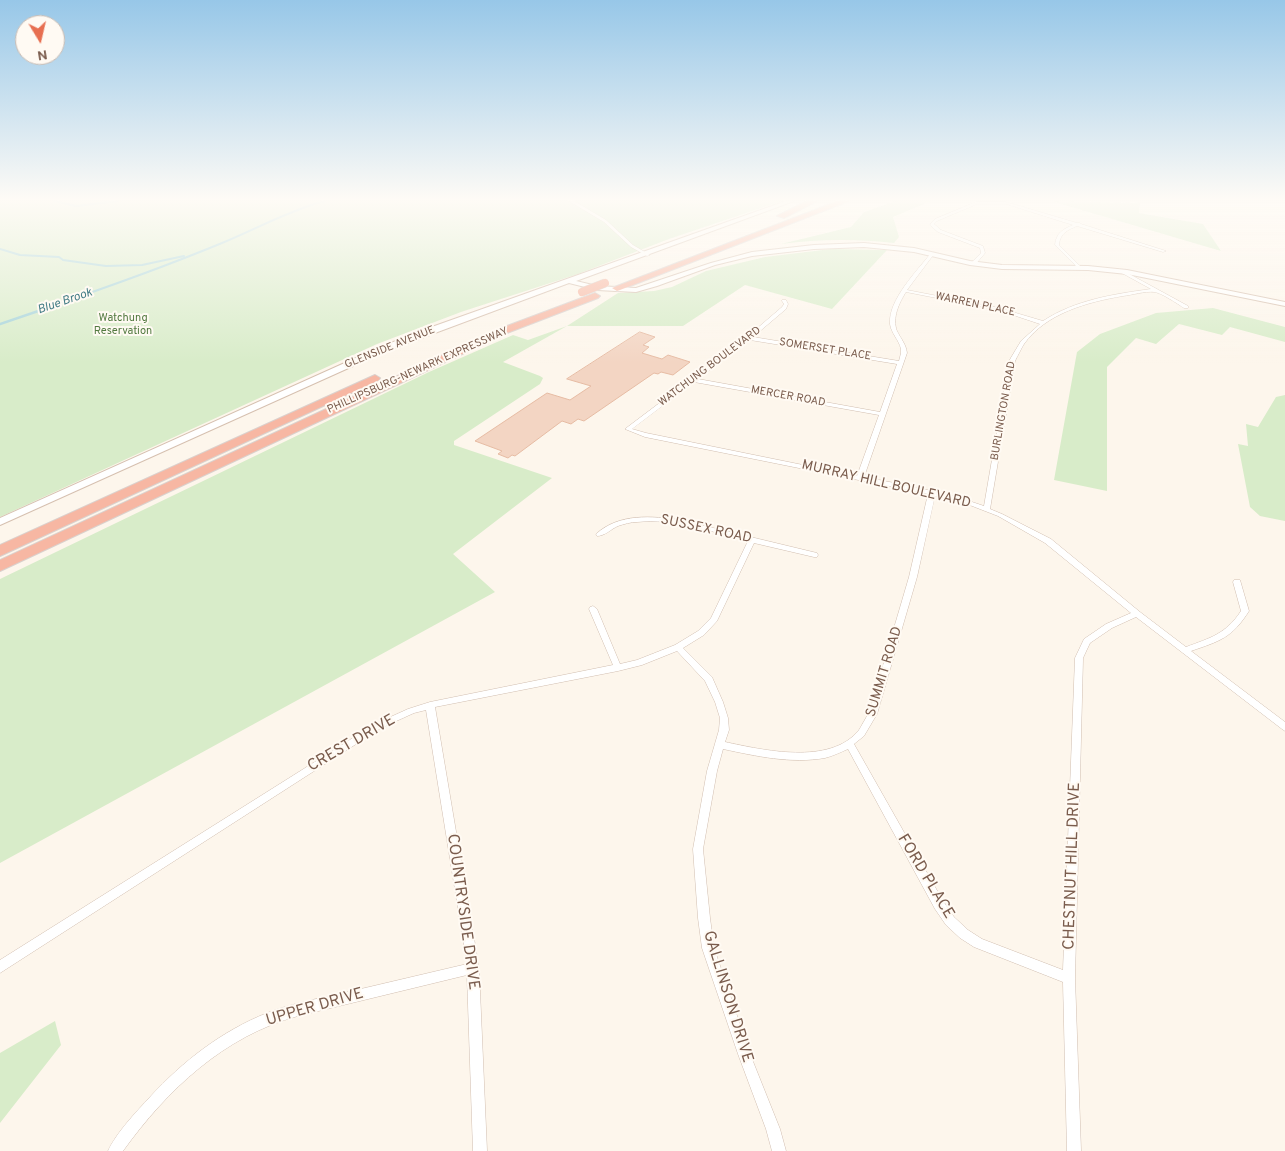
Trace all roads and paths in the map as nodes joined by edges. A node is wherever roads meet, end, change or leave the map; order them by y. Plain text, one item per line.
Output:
1 (932, 254) edge
2 (648, 255) edge
3 (681, 255) edge
4 (705, 255) edge
5 (750, 255) edge
6 (935, 255) edge
7 (981, 255) edge
8 (1066, 255) edge
9 (973, 264) junction
10 (1079, 268) junction
11 (1122, 271) junction
12 (572, 282) junction
13 (1155, 290) junction
14 (906, 291) junction
15 (784, 301) dead end
16 (1285, 304) edge
17 (1186, 307) dead end
18 (1043, 322) junction
19 (749, 338) junction
20 (900, 363) junction
21 (692, 380) junction
22 (883, 414) junction
23 (628, 429) joint
24 (860, 478) junction
25 (932, 493) junction
26 (987, 509) junction
27 (0, 522) edge
28 (600, 534) dead end
29 (752, 540) junction
30 (0, 551) edge
31 (814, 555) dead end
32 (0, 566) edge
33 (1237, 582) dead end
34 (593, 609) dead end
35 (1138, 614) junction
36 (678, 647) junction
37 (1185, 650) junction
38 (618, 668) junction
39 (430, 705) junction
40 (1285, 727) edge
41 (849, 743) junction
42 (720, 746) junction
43 (0, 967) edge
44 (473, 968) junction
45 (1069, 978) junction
46 (115, 1151) edge
47 (480, 1151) edge
48 (779, 1151) edge
49 (1074, 1151) edge

1 - 14 street
2 - 12 main road, GLENSIDE AVENUE
3 - 30 highway, PHILLIPSBURG-NEWARK EXPRESSWAY, bridge
4 - 32 highway, PHILLIPSBURG-NEWARK EXPRESSWAY
5 - 12 main road
6 - 9 main road
7 - 9 street
8 - 10 street
9 - 10 main road
10 - 11 main road
11 - 13 street
11 - 16 main road
12 - 27 main road, GLENSIDE AVENUE
13 - 17 street
13 - 18 street, BURLINGTON ROAD
14 - 18 street, WARREN PLACE
14 - 20 street
15 - 19 street, WATCHUNG BOULEVARD
18 - 26 street, BURLINGTON ROAD
19 - 20 street, SOMERSET PLACE
19 - 21 street, WATCHUNG BOULEVARD
20 - 22 street
21 - 22 street, MERCER ROAD
21 - 23 street, WATCHUNG BOULEVARD
22 - 24 street
23 - 24 street, MURRAY HILL BOULEVARD
24 - 25 street, MURRAY HILL BOULEVARD
25 - 26 street, MURRAY HILL BOULEVARD
25 - 41 street, SUMMIT ROAD
26 - 35 street, MURRAY HILL BOULEVARD
28 - 29 street, SUSSEX ROAD
29 - 31 street, SUSSEX ROAD
29 - 36 street, CREST DRIVE
33 - 37 street
34 - 38 street
35 - 37 street, MURRAY HILL BOULEVARD
35 - 45 street, CHESTNUT HILL DRIVE
36 - 38 street, CREST DRIVE
36 - 42 street, GALLINSON DRIVE
37 - 40 street, MURRAY HILL BOULEVARD
38 - 39 street, CREST DRIVE
39 - 43 street, CREST DRIVE
39 - 44 street, COUNTRYSIDE DRIVE
41 - 42 street, SUMMIT ROAD
41 - 45 street, FORD PLACE
42 - 48 street, GALLINSON DRIVE
44 - 46 street, UPPER DRIVE
44 - 47 street, COUNTRYSIDE DRIVE
45 - 49 street, CHESTNUT HILL DRIVE

